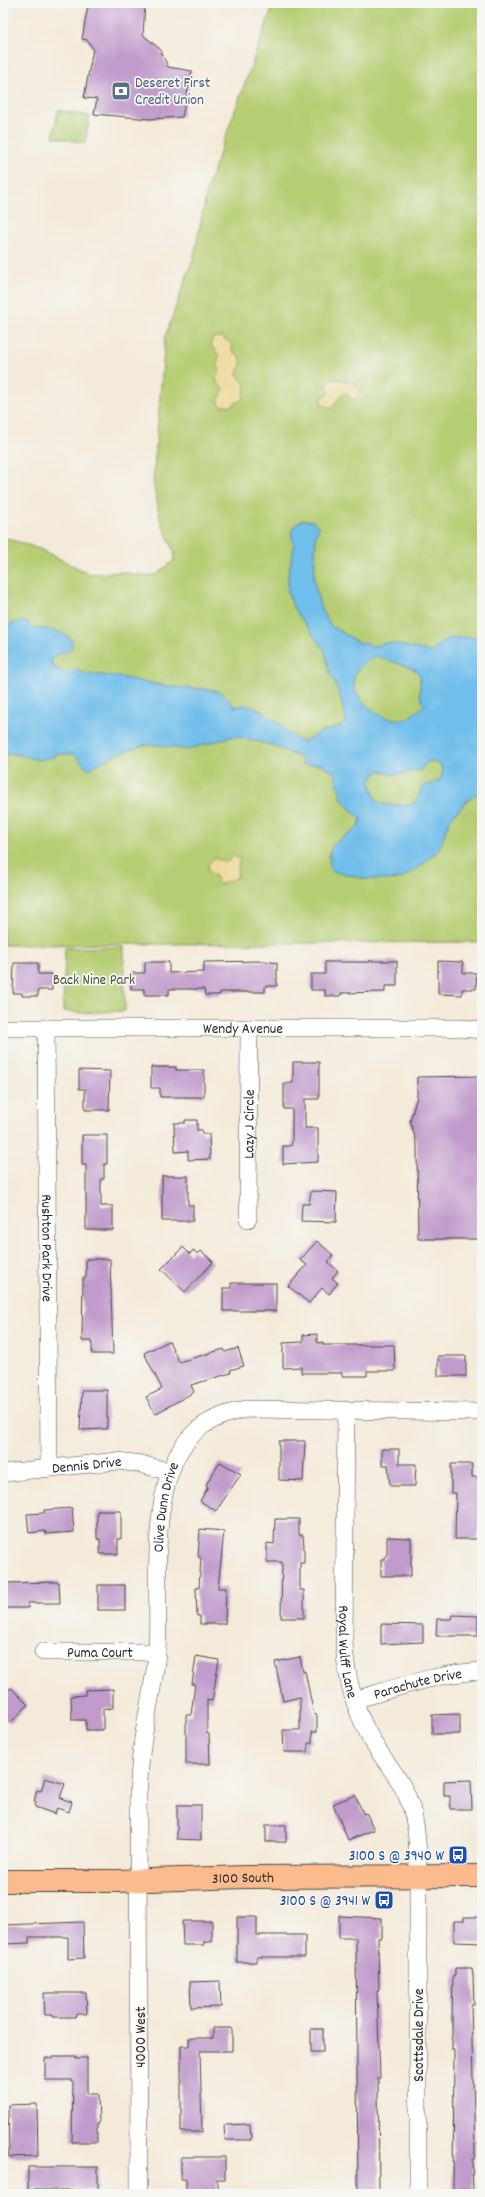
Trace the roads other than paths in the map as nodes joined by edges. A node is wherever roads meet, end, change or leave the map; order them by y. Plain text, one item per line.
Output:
1 (3, 1028) edge
2 (46, 1028) junction
3 (249, 1028) junction
4 (482, 1030) edge
5 (248, 1219) dead end
6 (346, 1411) junction
7 (482, 1412) edge
8 (49, 1468) junction
9 (170, 1472) junction
10 (3, 1474) edge
11 (43, 1652) dead end
12 (157, 1652) junction
13 (482, 1671) edge
14 (354, 1700) junction
15 (418, 1876) junction
16 (482, 1876) edge
17 (3, 1881) edge
18 (139, 1881) junction
19 (139, 2194) edge
20 (418, 2194) edge

1 - 2 street, Wendy Avenue
2 - 3 street, Wendy Avenue
2 - 8 street, Rushton Park Drive
3 - 4 street, Wendy Avenue
3 - 5 street, Lazy J Circle
6 - 7 street, Olive Dunn Drive
6 - 9 street, Olive Dunn Drive
6 - 14 street, Royal Wulff Lane
8 - 9 street, Dennis Drive
8 - 10 street, Dennis Drive
9 - 12 street, Olive Dunn Drive
11 - 12 street, Puma Court
12 - 18 street, Olive Dunn Drive
13 - 14 street, Parachute Drive
14 - 15 street, Royal Wulff Lane
15 - 16 main road, 3100 South
15 - 18 main road, 3100 South
15 - 20 street, Scottsdale Drive
17 - 18 main road, 3100 South
18 - 19 street, 4000 West

